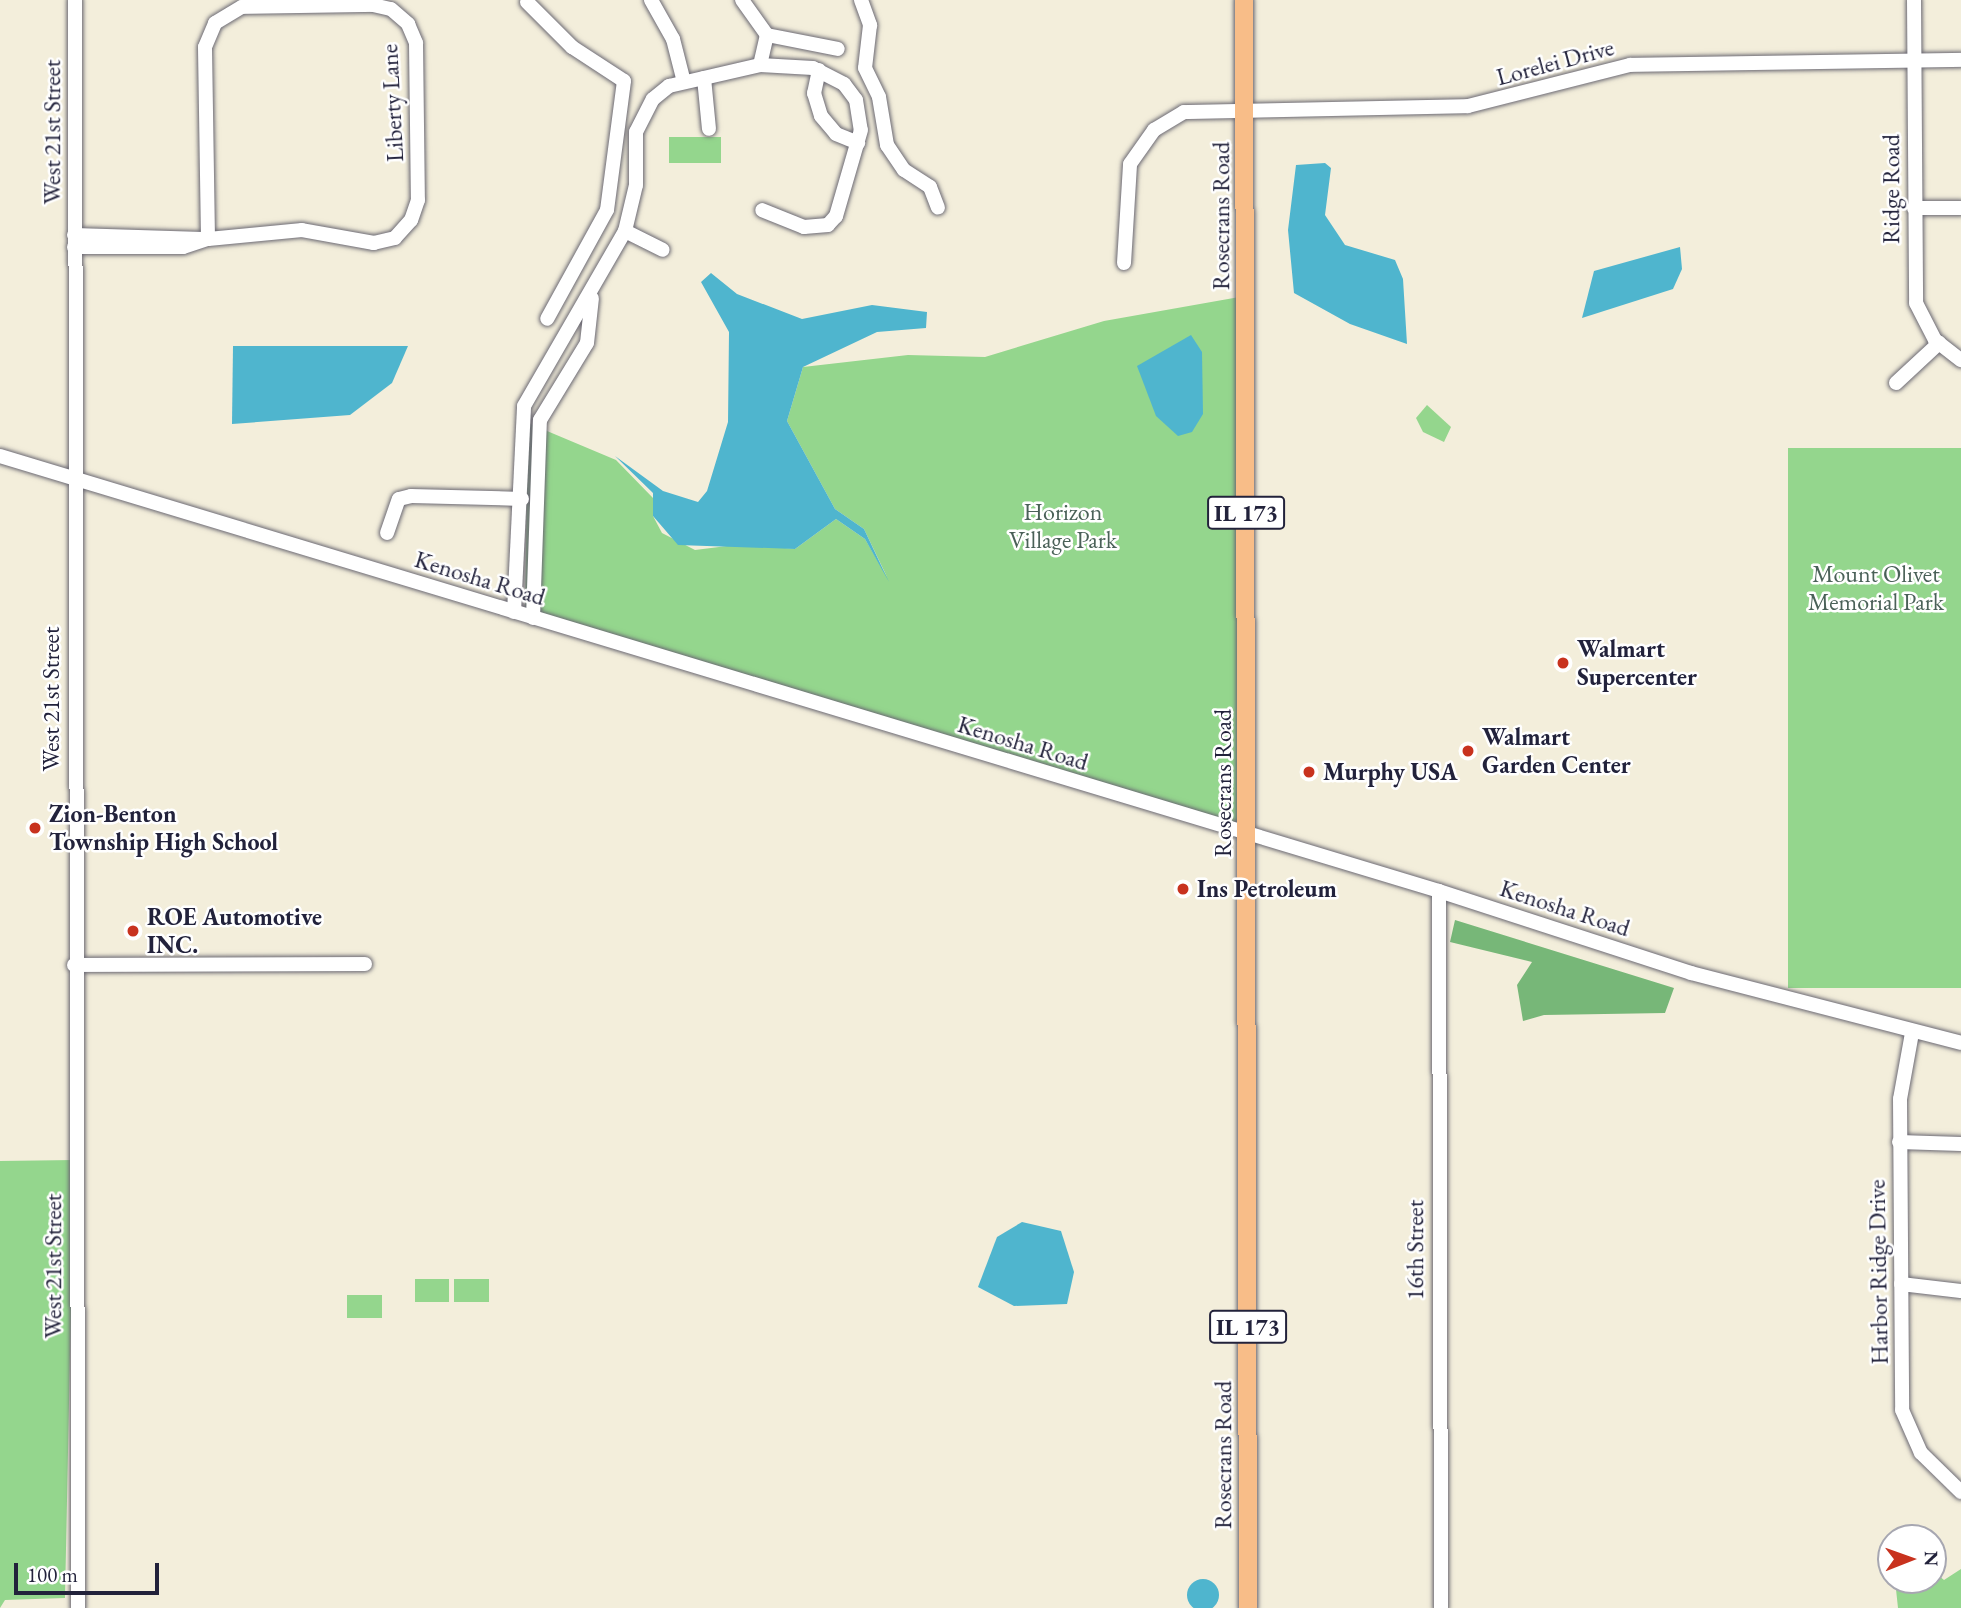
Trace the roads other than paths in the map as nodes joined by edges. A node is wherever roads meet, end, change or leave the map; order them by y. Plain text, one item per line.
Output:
1 (75, 0) edge
2 (651, 0) edge
3 (742, 0) edge
4 (861, 0) edge
5 (1244, 0) edge
6 (1914, 0) edge
7 (527, 2) dead end
8 (767, 35) junction
9 (838, 49) dead end
10 (1961, 60) edge
11 (1913, 64) junction
12 (760, 65) junction
13 (818, 70) junction
14 (704, 78) junction
15 (684, 82) junction
16 (876, 91) junction
17 (856, 100) junction
18 (1245, 109) junction
19 (709, 129) dead end
20 (858, 143) junction
21 (613, 163) junction
22 (637, 164) junction
23 (938, 208) dead end
24 (1914, 208) junction
25 (1961, 208) edge
26 (762, 210) dead end
27 (625, 231) junction
28 (208, 239) junction
29 (74, 241) junction
30 (663, 250) dead end
31 (1124, 263) dead end
32 (592, 297) junction
33 (547, 319) dead end
34 (1939, 343) junction
35 (1961, 360) edge
36 (1896, 383) dead end
37 (0, 456) edge
38 (73, 478) junction
39 (522, 499) junction
40 (387, 533) dead end
41 (514, 612) junction
42 (533, 618) junction
43 (1248, 837) junction
44 (1439, 891) junction
45 (365, 964) dead end
46 (74, 965) junction
47 (1912, 1033) junction
48 (1961, 1043) edge
49 (1899, 1142) junction
50 (1961, 1144) edge
51 (1901, 1284) junction
52 (1961, 1291) edge
53 (1961, 1492) edge
54 (78, 1608) edge
55 (1248, 1608) edge
56 (1441, 1608) edge

1 - 29 street, West 21st Street
2 - 15 street
3 - 8 street
4 - 16 street
5 - 18 main road, Rosecrans Road / IL 173
6 - 11 street, Ridge Road
7 - 21 street
8 - 9 street
8 - 12 street
10 - 11 street, Lorelei Drive
11 - 18 street, Lorelei Drive
11 - 24 street, Ridge Road
12 - 13 street
12 - 14 street
13 - 17 street
13 - 20 street
14 - 15 street
14 - 19 street
15 - 22 street
16 - 17 street
16 - 23 street
17 - 20 street
18 - 31 street, Lorelei Drive
18 - 43 main road, Rosecrans Road / IL 173
20 - 26 street
21 - 22 street
21 - 33 street
22 - 27 street
24 - 25 street
24 - 34 street, Ridge Road
27 - 30 street
27 - 32 street
28 - 28 street, Liberty Lane
28 - 29 street, Liberty Lane
29 - 38 street, West 21st Street
32 - 39 street
32 - 42 street
34 - 35 street, Ridge Road
34 - 36 street
37 - 38 street, Kenosha Road
38 - 41 street, Kenosha Road
38 - 46 street, West 21st Street
39 - 40 street
39 - 41 street
41 - 42 street, Kenosha Road
42 - 43 street, Kenosha Road
43 - 44 street, Kenosha Road
43 - 55 main road, Rosecrans Road / IL 173
44 - 47 street, Kenosha Road
44 - 56 street, 16th Street
45 - 46 street
46 - 54 street, West 21st Street
47 - 48 street, Kenosha Road
47 - 49 street, Harbor Ridge Drive
49 - 50 street
49 - 51 street, Harbor Ridge Drive
51 - 52 street
51 - 53 street, Harbor Ridge Drive

